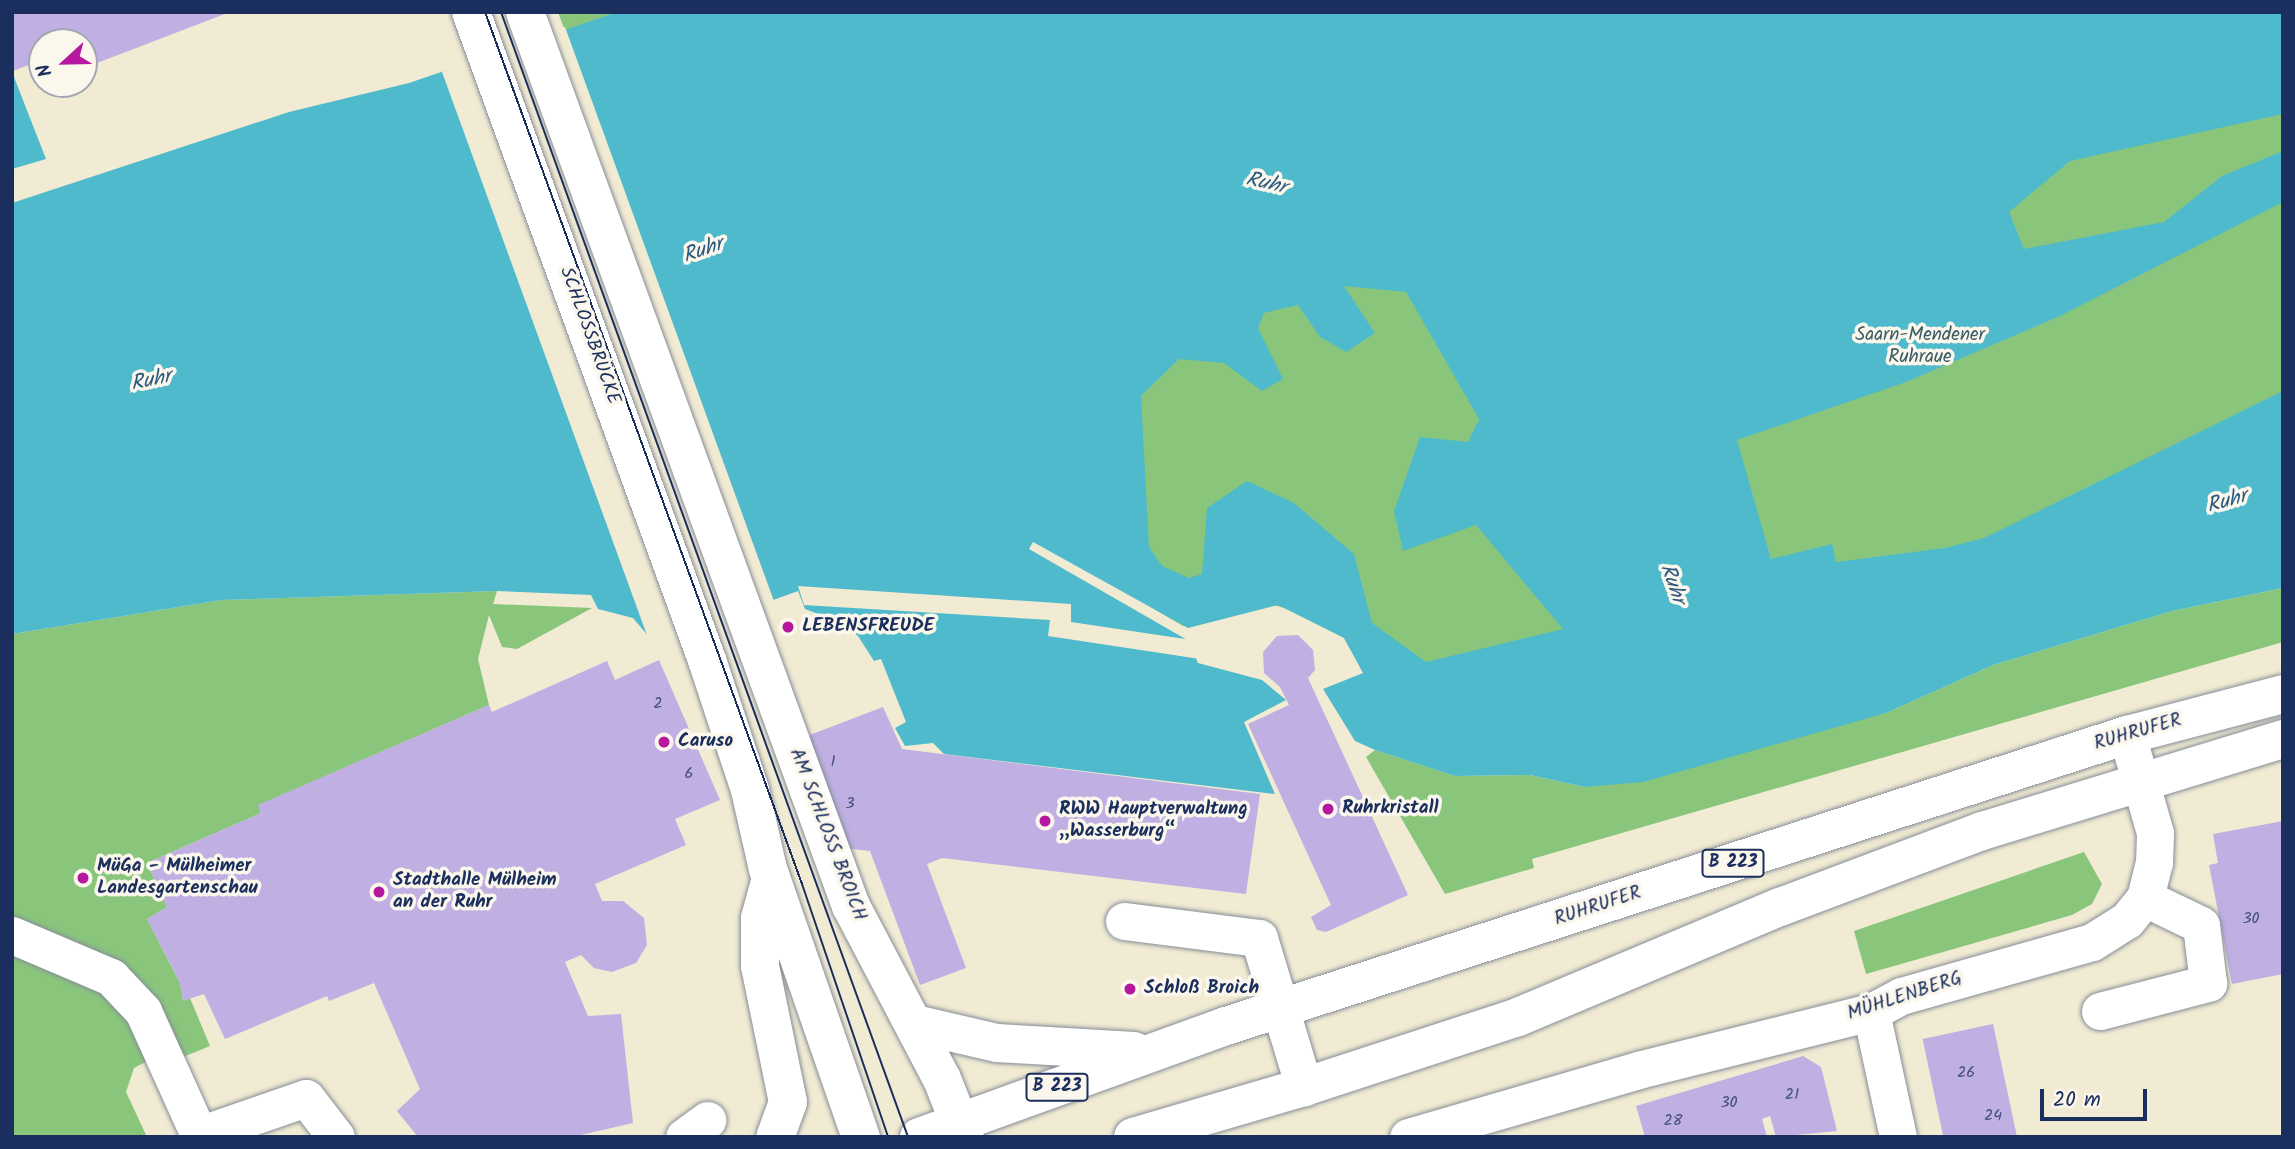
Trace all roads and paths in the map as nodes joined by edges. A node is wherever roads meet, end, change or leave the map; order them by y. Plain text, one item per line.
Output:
1 (471, 12) edge
2 (525, 12) edge
3 (2283, 694) edge
4 (2127, 735) junction
5 (2283, 739) edge
6 (2141, 782) junction
7 (769, 873) junction
8 (2145, 898) junction
9 (1124, 922) dead end
10 (12, 935) edge
11 (1280, 1009) junction
12 (2100, 1011) dead end
13 (1871, 1012) junction
14 (915, 1024) junction
15 (1153, 1051) junction
16 (1304, 1087) junction
17 (963, 1129) edge
18 (336, 1137) edge
19 (775, 1137) edge
20 (861, 1137) edge
21 (919, 1137) edge
22 (1133, 1137) edge
23 (1408, 1137) edge
24 (1898, 1137) edge

1 - 7 main road, SCHLOSSBRÜCKE
2 - 14 main road, AM SCHLOSS BROICH
3 - 4 main road, RUHRUFER / B 223
4 - 6 street, MÜHLENBERG
4 - 11 main road, RUHRUFER / B 223
5 - 6 main road
6 - 8 street, MÜHLENBERG
6 - 16 main road
7 - 19 main road
7 - 20 main road
8 - 12 street
8 - 13 street, MÜHLENBERG
9 - 11 street
10 - 18 street
11 - 15 main road, RUHRUFER / B 223
11 - 16 street
13 - 23 street, MÜHLENBERG
13 - 24 street
14 - 15 main road
14 - 17 main road, AM SCHLOSS BROICH
15 - 17 main road, RUHRUFER / B 223
16 - 22 main road
17 - 21 main road, RUHRUFER / B 223

